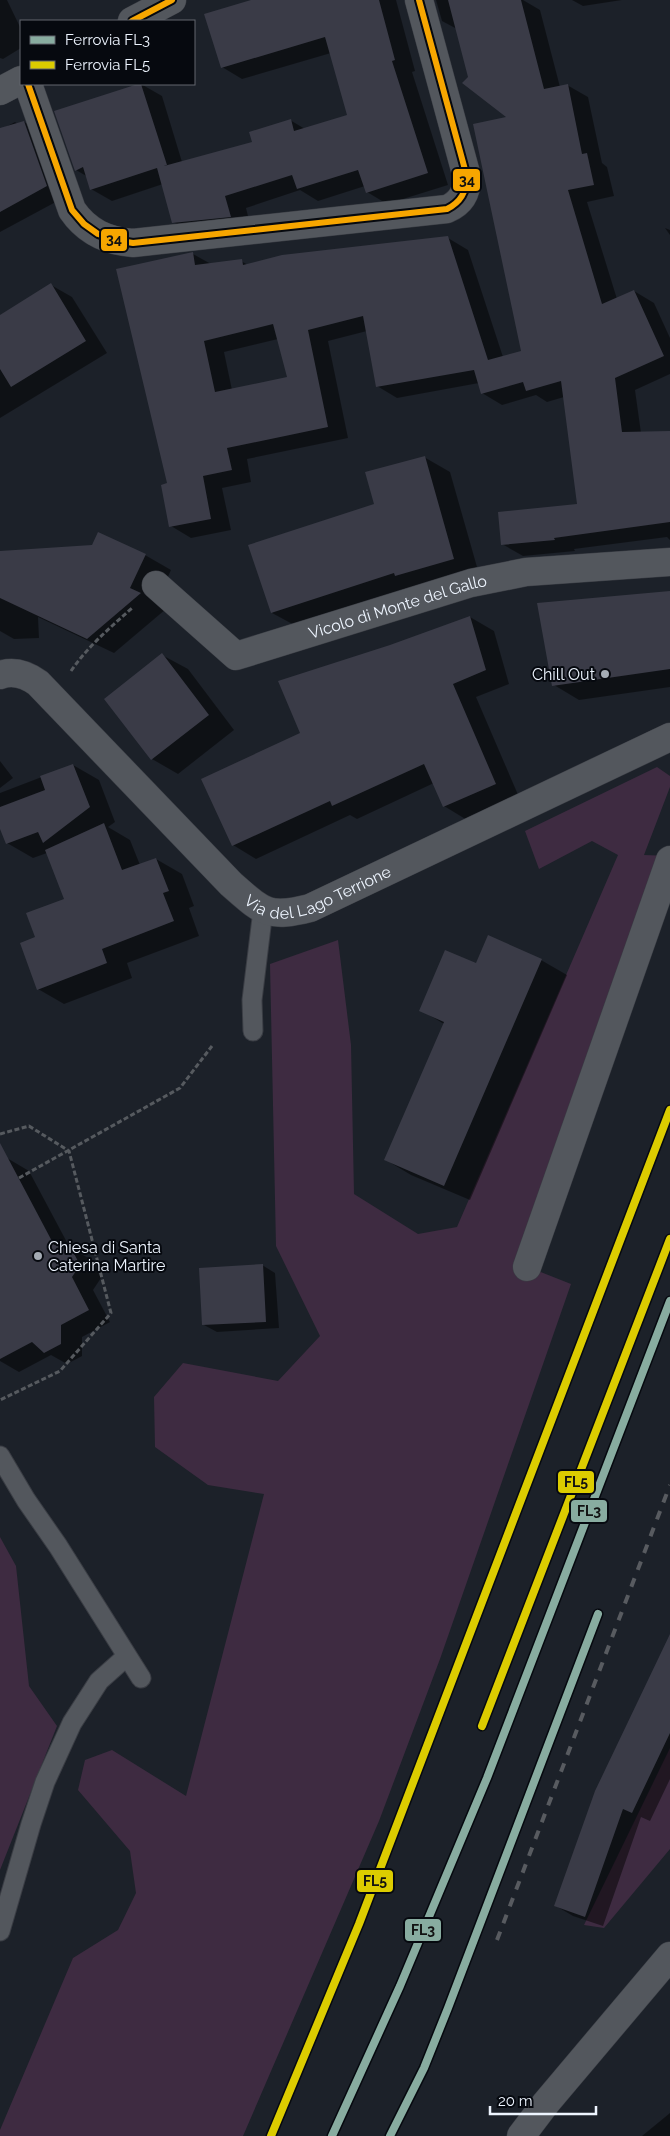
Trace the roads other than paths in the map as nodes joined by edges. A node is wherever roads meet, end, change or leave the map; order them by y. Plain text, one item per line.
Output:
1 (172, 0) edge
2 (419, 0) edge
3 (134, 20) edge
4 (20, 81) edge
5 (28, 85) edge
6 (0, 91) edge
7 (670, 562) edge
8 (156, 584) road end
9 (0, 675) edge
10 (670, 737) edge
11 (670, 860) edge
12 (263, 910) junction
13 (253, 1031) dead end
14 (527, 1267) dead end
15 (0, 1456) edge
16 (127, 1656) junction
17 (141, 1678) dead end
18 (0, 1931) edge
19 (670, 1956) edge
20 (521, 2136) edge

1 - 3 street
2 - 5 street
4 - 6 street
7 - 8 street, Vicolo di Monte del Gallo
9 - 12 street, Via del Lago Terrione
10 - 12 street, Via del Lago Terrione
11 - 14 street
12 - 13 lane
15 - 16 lane
16 - 17 lane
16 - 18 lane
19 - 20 street

